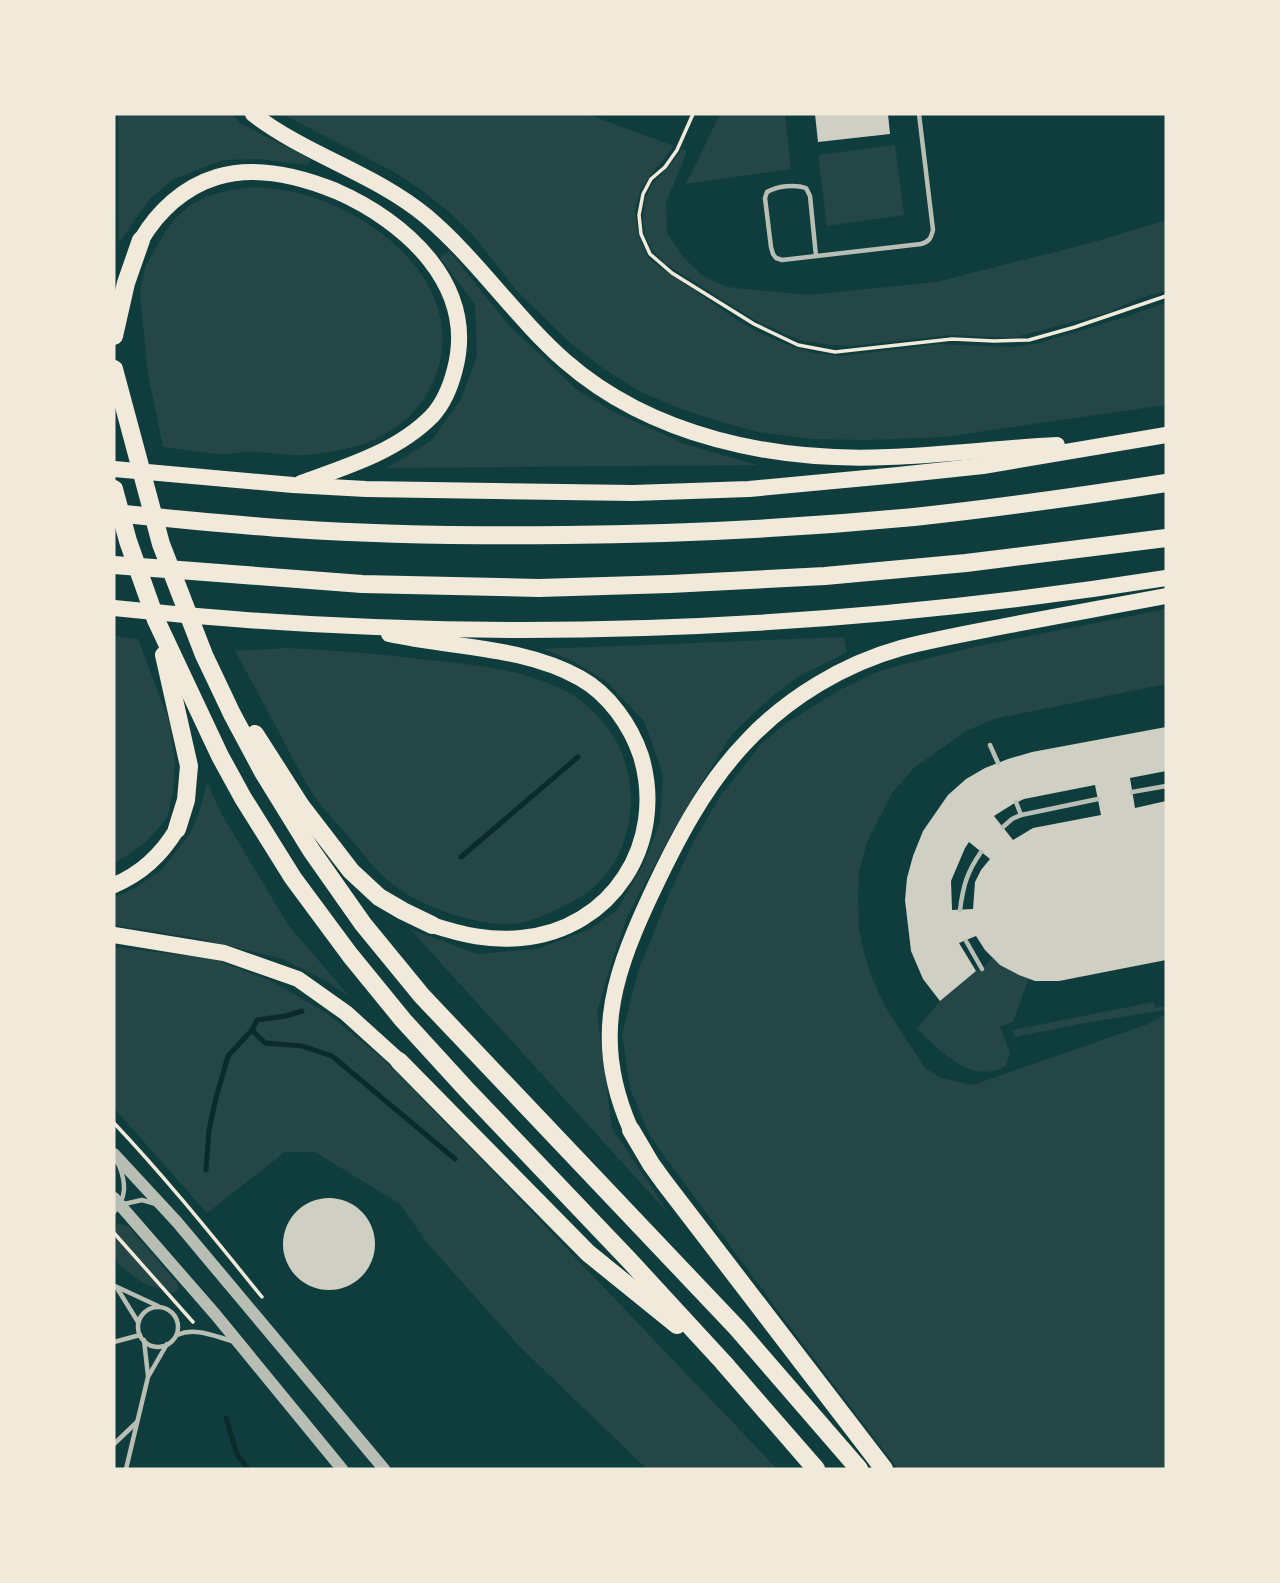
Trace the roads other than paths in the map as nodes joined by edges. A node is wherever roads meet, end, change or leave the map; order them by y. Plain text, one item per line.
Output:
1 (253, 114) edge
2 (919, 114) edge
3 (142, 240) joint
4 (816, 256) junction
5 (114, 336) edge
6 (114, 369) edge
7 (1166, 435) edge
8 (1129, 442) junction
9 (114, 469) edge
10 (1166, 483) edge
11 (293, 485) junction
12 (114, 489) edge
13 (114, 513) edge
14 (1166, 538) edge
15 (114, 565) edge
16 (1166, 578) edge
17 (1166, 596) edge
18 (116, 608) edge
19 (156, 621) junction
20 (353, 626) junction
21 (204, 654) junction
22 (990, 745) dead end
23 (998, 763) dead end
24 (1166, 786) edge
25 (1132, 792) dead end
26 (1098, 799) dead end
27 (1016, 802) dead end
28 (1021, 815) junction
29 (1003, 827) dead end
30 (177, 829) joint
31 (981, 852) dead end
32 (114, 885) edge
33 (960, 910) dead end
34 (432, 925) joint
35 (114, 935) edge
36 (966, 941) dead end
37 (982, 969) dead end
38 (399, 1061) joint
39 (631, 1130) joint
40 (114, 1154) edge
41 (116, 1205) edge
42 (163, 1207) junction
43 (115, 1285) edge
44 (158, 1306) junction
45 (138, 1323) junction
46 (176, 1336) junction
47 (142, 1338) junction
48 (114, 1342) edge
49 (239, 1343) junction
50 (167, 1344) junction
51 (723, 1362) junction
52 (148, 1377) junction
53 (138, 1421) junction
54 (114, 1444) edge
55 (126, 1469) edge
56 (342, 1469) edge
57 (384, 1469) edge
58 (816, 1469) edge
59 (859, 1469) edge
60 (884, 1469) edge

1 - 8 highway
2 - 4 lane
3 - 5 highway
3 - 11 highway
4 - 4 lane
6 - 21 highway
7 - 8 highway
8 - 11 highway
9 - 11 highway
10 - 13 highway
12 - 19 highway
14 - 15 highway
16 - 20 highway
17 - 39 highway
18 - 20 highway
19 - 30 highway
19 - 51 highway
20 - 34 highway
21 - 34 highway
21 - 59 highway
22 - 23 lane
24 - 25 lane
26 - 28 lane
27 - 28 lane
28 - 29 lane
30 - 32 highway
31 - 33 lane
35 - 38 highway
36 - 37 lane
38 - 51 highway
39 - 60 highway
40 - 41 lane
40 - 42 street
41 - 42 lane
41 - 49 street
42 - 57 street
43 - 44 lane
43 - 45 lane
44 - 45 lane
44 - 46 lane
45 - 47 lane
46 - 49 lane
46 - 50 lane
47 - 48 lane
47 - 50 lane
47 - 52 lane
49 - 56 street
50 - 52 lane
51 - 58 highway
52 - 53 lane
53 - 54 lane
53 - 55 lane

